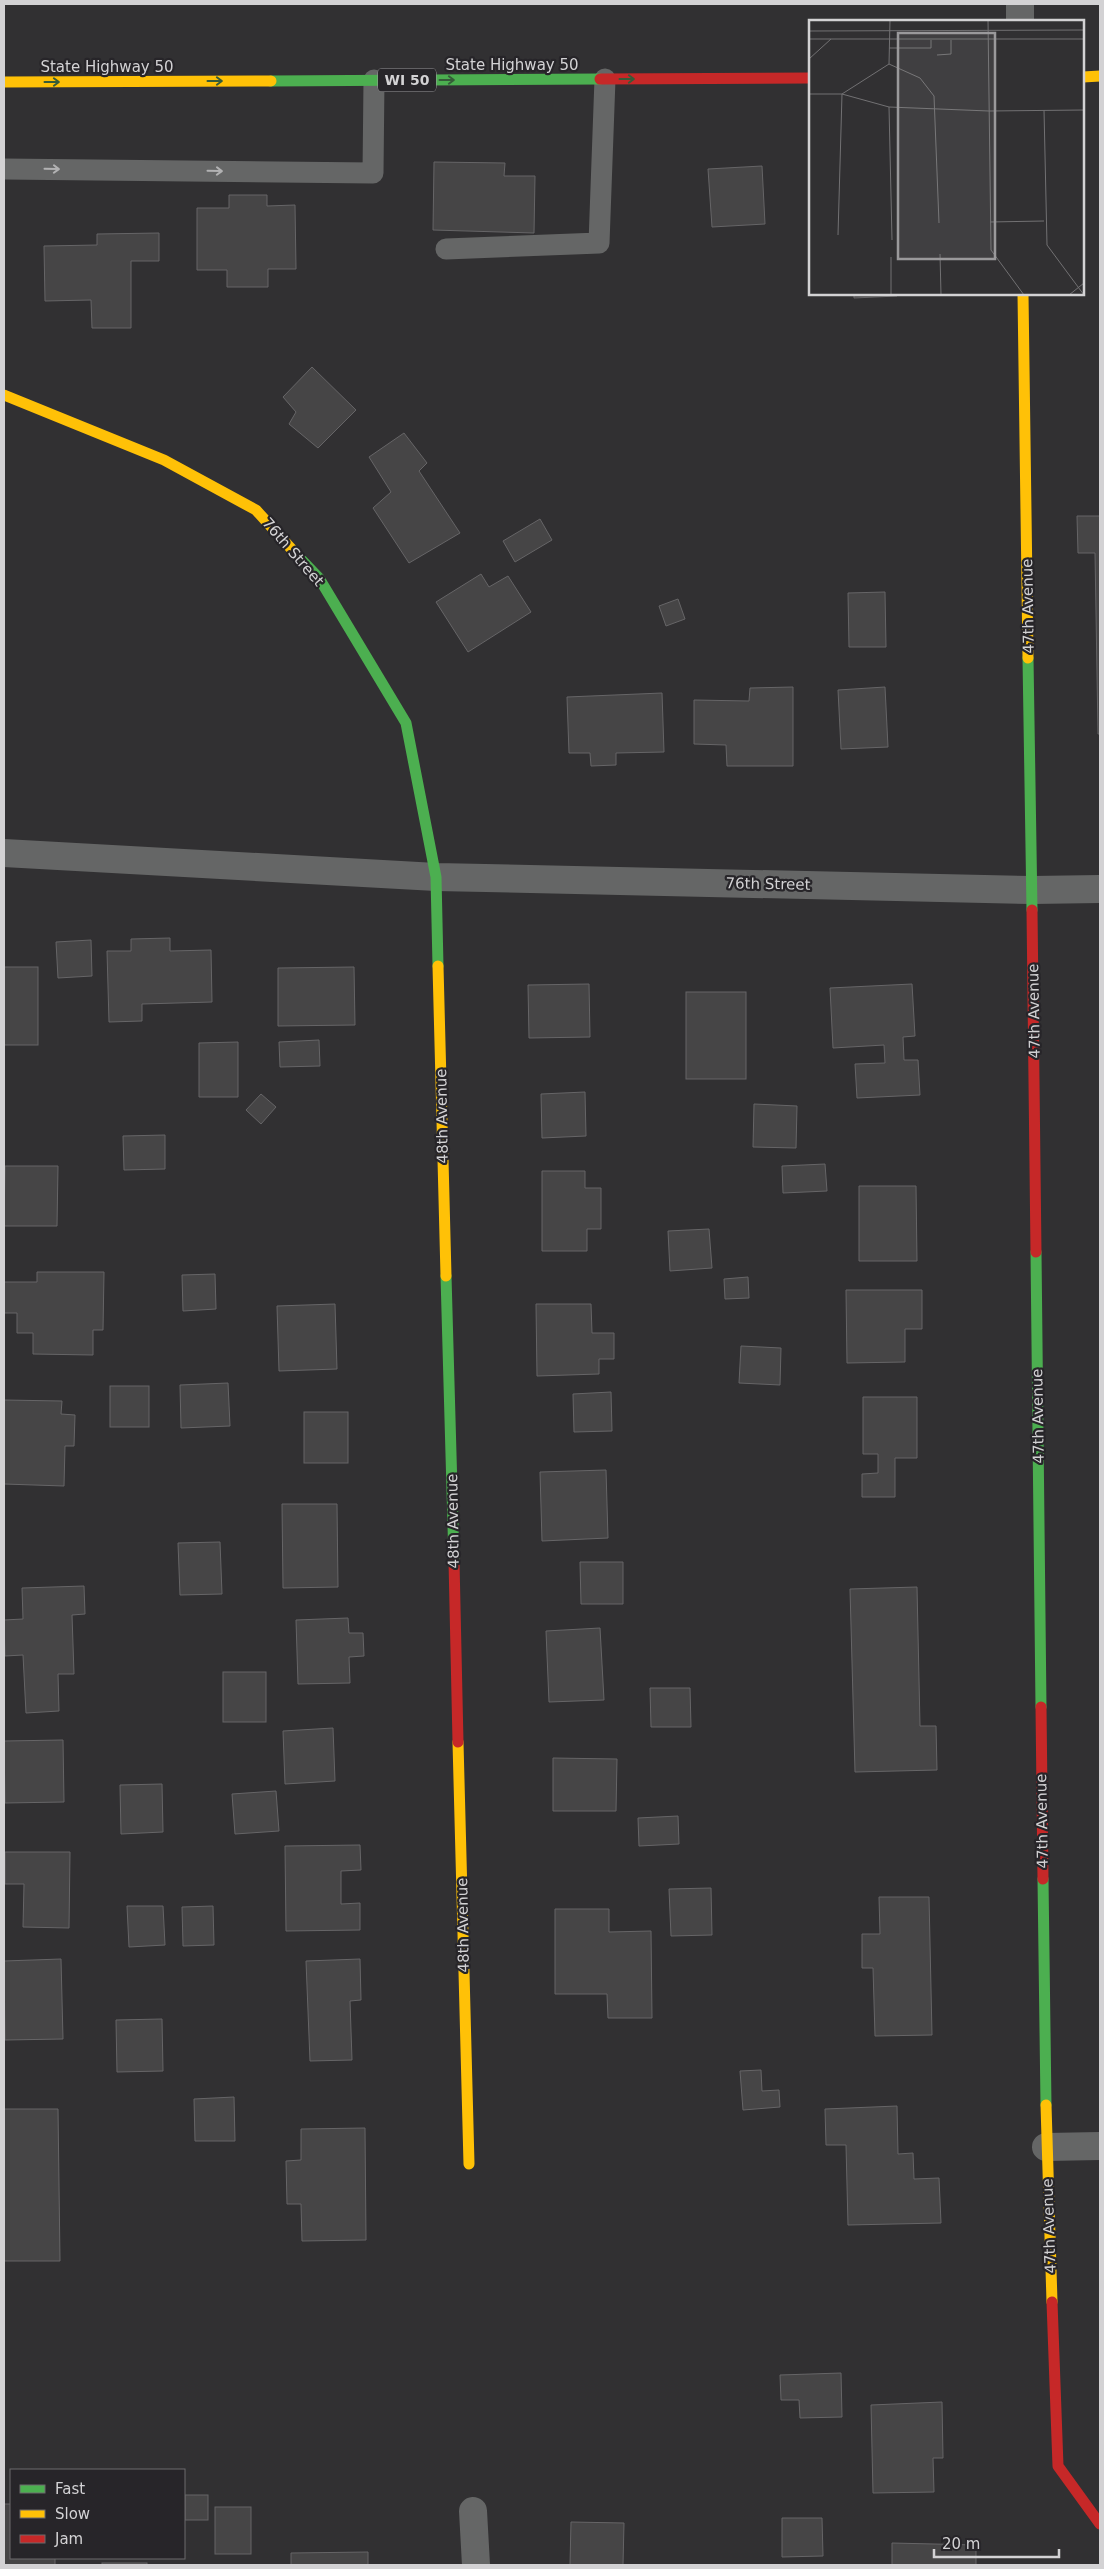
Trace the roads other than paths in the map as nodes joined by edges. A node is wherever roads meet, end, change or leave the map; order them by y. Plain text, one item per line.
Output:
1 (1020, 4) edge
2 (1020, 20) edge
3 (1084, 76) edge
4 (1100, 76) edge
5 (809, 78) edge
6 (605, 79) junction
7 (374, 80) junction
8 (4, 82) edge
9 (4, 169) edge
10 (446, 248) dead end
11 (1023, 295) edge
12 (4, 395) edge
13 (4, 853) edge
14 (436, 877) junction
15 (1100, 889) edge
16 (1032, 890) junction
17 (1100, 2146) edge
18 (1046, 2148) junction
19 (469, 2164) dead end
20 (473, 2511) dead end
21 (1100, 2524) edge
22 (476, 2565) edge

1 - 2 street
3 - 4 street
6 -> 5 street, State Highway 50 / WI 50
7 -> 6 street, State Highway 50 / WI 50
6 - 10 lane
8 -> 7 street, State Highway 50 / WI 50
9 -> 7 lane
11 - 16 street, 47th Avenue
12 - 14 street, 76th Street
13 - 14 street, 76th Street
14 - 16 street, 76th Street
14 - 19 street, 48th Avenue
15 - 16 street, 76th Street
16 - 18 street, 47th Avenue
17 - 18 street
18 - 21 street, 47th Avenue
20 - 22 street

